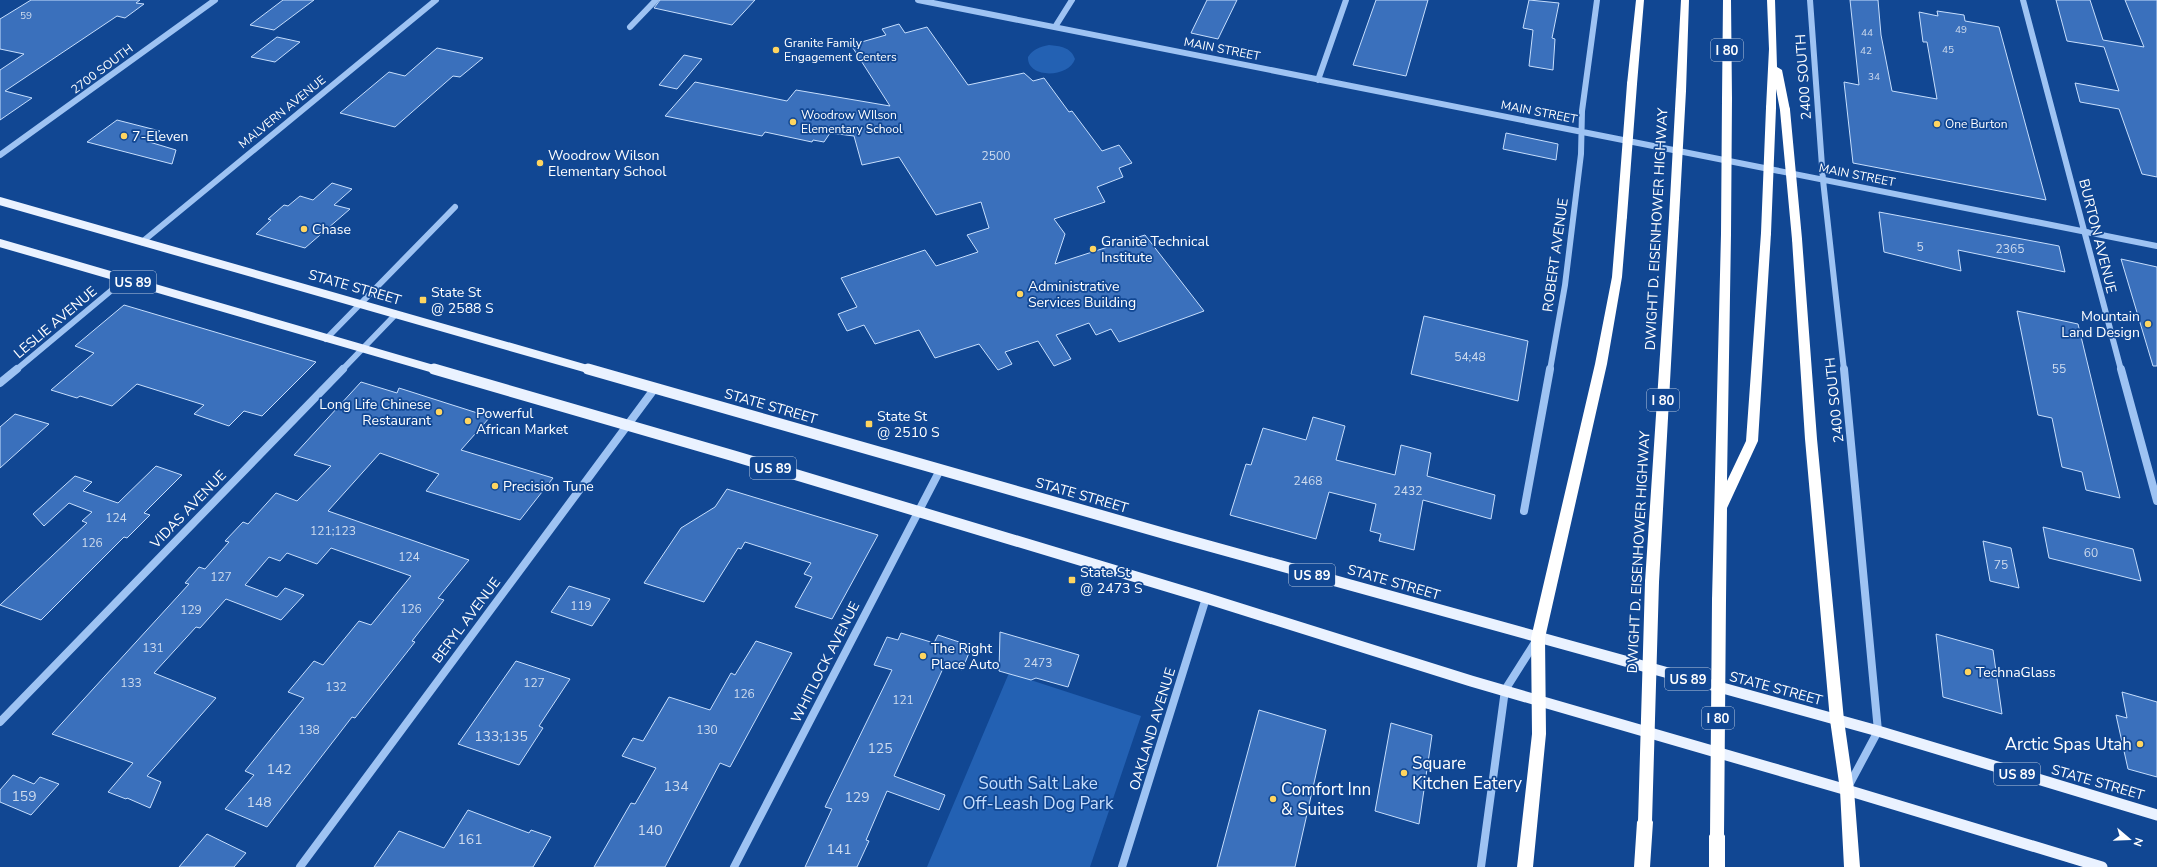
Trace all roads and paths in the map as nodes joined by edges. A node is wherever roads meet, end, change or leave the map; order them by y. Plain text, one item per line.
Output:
1 (215, 0) edge
2 (436, 0) edge
3 (656, 0) edge
4 (918, 0) edge
5 (1072, 0) edge
6 (1346, 0) edge
7 (1597, 0) edge
8 (1640, 0) edge
9 (1685, 0) edge
10 (1727, 0) edge
11 (1771, 0) edge
12 (1810, 0) edge
13 (2023, 0) edge
14 (630, 27) dead end
15 (1055, 28) junction
16 (1773, 49) junction
17 (1318, 80) junction
18 (1582, 132) junction
19 (0, 155) edge
20 (1823, 180) junction
21 (0, 201) edge
22 (456, 207) dead end
23 (2084, 231) junction
24 (142, 242) junction
25 (0, 243) edge
26 (2157, 246) edge
27 (124, 279) junction
28 (362, 305) junction
29 (396, 314) junction
30 (326, 339) junction
31 (362, 348) junction
32 (0, 383) edge
33 (655, 388) junction
34 (627, 425) junction
35 (940, 470) junction
36 (2157, 501) edge
37 (1721, 509) junction
38 (1524, 511) dead end
39 (918, 512) junction
40 (1206, 598) junction
41 (1538, 638) junction
42 (1505, 690) junction
43 (1538, 699) junction
44 (1837, 720) junction
45 (0, 722) edge
46 (1878, 731) junction
47 (1847, 790) junction
48 (2157, 814) edge
49 (300, 867) edge
50 (734, 867) edge
51 (1122, 867) edge
52 (1481, 867) edge
53 (1525, 867) edge
54 (1642, 867) edge
55 (1717, 867) edge
56 (1852, 867) edge
57 (2102, 867) edge

1 - 19 street, 2700 SOUTH
2 - 24 street, MALVERN AVENUE
3 - 14 street
4 - 15 street, MAIN STREET
5 - 15 street
6 - 17 street
7 - 18 street, ROBERT AVENUE
8 - 41 highway, bridge
9 - 54 highway, DWIGHT D. EISENHOWER HIGHWAY / I 80, bridge
10 - 37 highway, I 80, bridge
11 - 16 highway
12 - 20 street, 2400 SOUTH
13 - 23 street, BURTON AVENUE
15 - 17 street, MAIN STREET
16 - 37 highway, bridge
16 - 44 highway, bridge
17 - 18 street, MAIN STREET
18 - 20 street, MAIN STREET
18 - 38 street, ROBERT AVENUE
20 - 23 street, MAIN STREET
20 - 46 street, 2400 SOUTH
21 - 24 main road, STATE STREET / US 89
22 - 28 street
23 - 26 street, MAIN STREET
23 - 36 street, BURTON AVENUE
24 - 28 main road, STATE STREET / US 89
25 - 27 main road, US 89
27 - 30 main road, US 89
27 - 32 street, LESLIE AVENUE
28 - 29 main road, STATE STREET / US 89
28 - 30 street
29 - 31 street, VIDAS AVENUE
29 - 33 main road, STATE STREET / US 89
30 - 31 main road, US 89
31 - 34 main road, US 89
31 - 45 street, VIDAS AVENUE
33 - 34 street, BERYL AVENUE
33 - 35 main road, STATE STREET / US 89
34 - 39 main road, US 89
34 - 49 street, BERYL AVENUE
35 - 39 street, WHITLOCK AVENUE
35 - 41 main road, STATE STREET / US 89
37 - 55 highway, I 80, bridge
39 - 40 main road, US 89
39 - 50 street, WHITLOCK AVENUE
40 - 42 main road, US 89
40 - 51 street, OAKLAND AVENUE
41 - 42 street
41 - 43 highway
41 - 44 main road, STATE STREET / US 89
42 - 43 main road, US 89
42 - 52 street
43 - 47 main road, US 89
43 - 53 highway
44 - 46 main road, STATE STREET / US 89
44 - 47 highway
46 - 47 street
46 - 48 main road, STATE STREET / US 89
47 - 56 highway
47 - 57 main road, US 89

